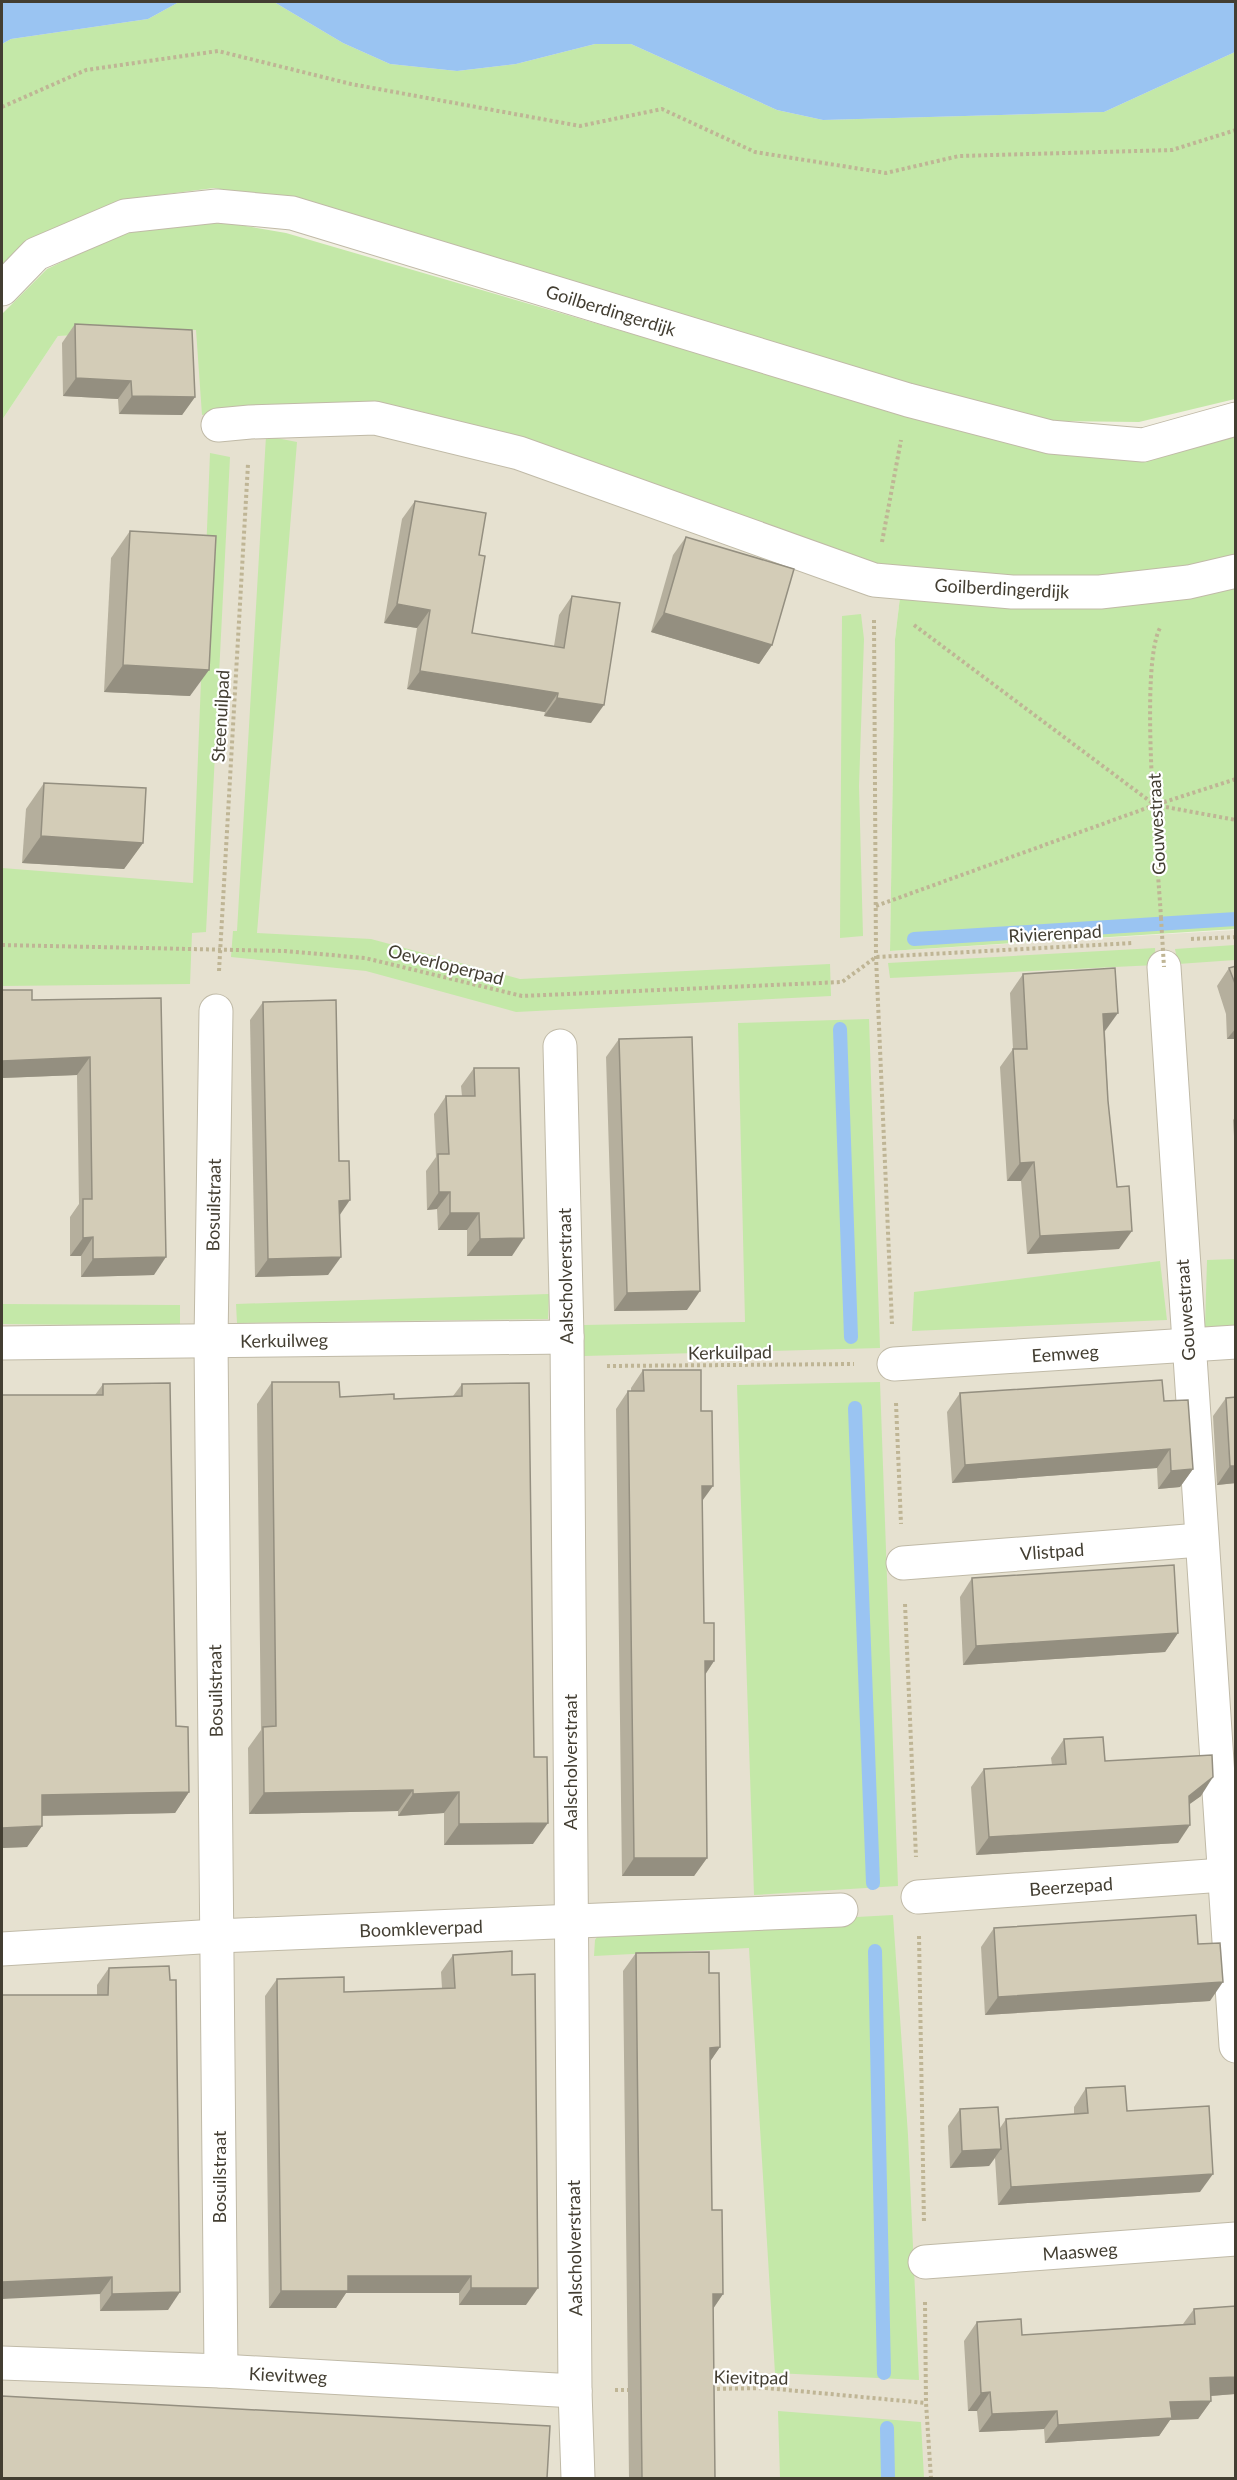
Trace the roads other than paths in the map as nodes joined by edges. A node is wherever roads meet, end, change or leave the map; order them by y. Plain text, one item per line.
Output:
1 (2, 289) edge
2 (1236, 419) edge
3 (218, 425) dead end
4 (1236, 571) edge
5 (1163, 948) road end
6 (216, 1011) road end
7 (560, 1046) dead end
8 (211, 1341) junction
9 (1236, 1342) edge
10 (2, 1343) edge
11 (1187, 1345) junction
12 (567, 1352) junction
13 (894, 1364) road end
14 (1200, 1540) junction
15 (903, 1563) dead end
16 (1223, 1875) junction
17 (918, 1897) dead end
18 (841, 1910) dead end
19 (571, 1922) junction
20 (217, 1936) junction
21 (2, 1949) edge
22 (1236, 2046) edge
23 (1236, 2239) edge
24 (925, 2262) dead end
25 (2, 2363) edge
26 (221, 2371) junction
27 (575, 2391) junction
28 (578, 2478) edge

1 - 2 street, Goilberdingerdijk
3 - 4 street, Goilberdingerdijk
5 - 11 street, Gouwestraat
6 - 8 street, Bosuilstraat
7 - 12 street, Aalscholverstraat
8 - 10 street, Kerkuilweg
8 - 12 street, Kerkuilweg
8 - 20 street, Bosuilstraat
9 - 11 street, Eemweg
11 - 13 street, Eemweg
11 - 14 street, Gouwestraat
12 - 19 street, Aalscholverstraat
14 - 15 street, Vlistpad
14 - 16 street, Gouwestraat
16 - 17 street, Beerzepad
16 - 22 street, Gouwestraat
18 - 19 street, Boomkleverpad
19 - 20 street, Boomkleverpad
19 - 27 street, Aalscholverstraat
20 - 21 street, Boomkleverpad
20 - 26 street, Bosuilstraat
23 - 24 street, Maasweg
25 - 26 street, Kievitweg
26 - 27 street, Kievitweg
27 - 28 street, Aalscholverstraat

